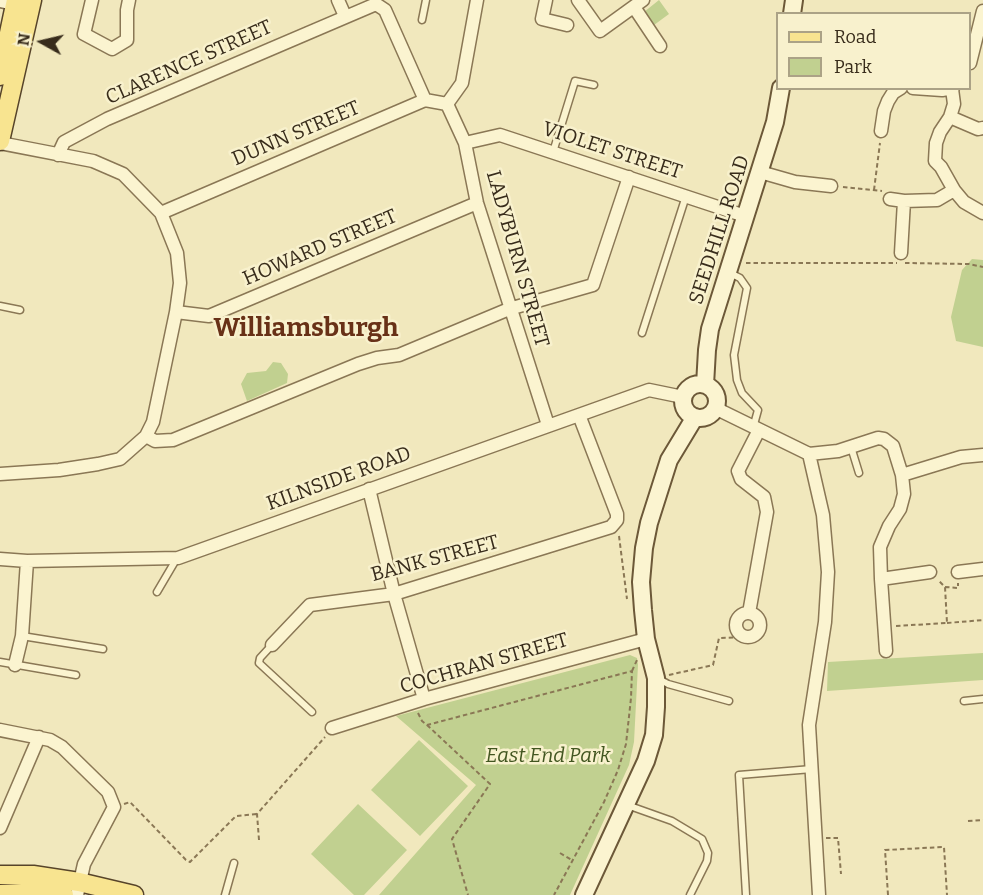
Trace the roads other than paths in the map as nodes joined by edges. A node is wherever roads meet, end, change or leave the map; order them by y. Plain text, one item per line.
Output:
1 (92, 0) edge
2 (129, 0) edge
3 (338, 0) edge
4 (426, 0) edge
5 (477, 0) edge
6 (546, 0) edge
7 (578, 0) edge
8 (16, 1) edge
9 (638, 3) edge
10 (345, 16) junction
11 (982, 16) edge
12 (423, 20) dead end
13 (567, 25) dead end
14 (660, 46) dead end
15 (971, 56) edge
16 (0, 76) edge
17 (594, 85) dead end
18 (781, 90) edge
19 (894, 90) edge
20 (952, 90) edge
21 (4, 98) edge
22 (425, 100) junction
23 (447, 104) junction
24 (950, 117) junction
25 (983, 128) edge
26 (881, 131) road end
27 (0, 142) edge
28 (465, 143) junction
29 (554, 152) junction
30 (58, 154) junction
31 (760, 172) junction
32 (628, 177) junction
33 (831, 186) road end
34 (954, 190) junction
35 (686, 196) junction
36 (890, 199) dead end
37 (904, 201) junction
38 (477, 203) junction
39 (161, 213) junction
40 (983, 213) edge
41 (746, 216) junction
42 (901, 253) dead end
43 (729, 268) junction
44 (0, 306) edge
45 (510, 309) junction
46 (20, 310) dead end
47 (176, 312) junction
48 (642, 333) dead end
49 (705, 385) junction
50 (683, 397) junction
51 (715, 408) junction
52 (579, 415) junction
53 (695, 417) junction
54 (548, 425) junction
55 (756, 429) junction
56 (146, 436) junction
57 (851, 447) junction
58 (809, 454) junction
59 (983, 455) edge
60 (859, 473) dead end
61 (0, 474) edge
62 (902, 476) junction
63 (369, 489) junction
64 (178, 558) junction
65 (0, 559) edge
66 (27, 561) junction
67 (983, 569) edge
68 (958, 572) dead end
69 (930, 573) road end
70 (881, 579) junction
71 (157, 592) dead end
72 (394, 594) junction
73 (749, 613) junction
74 (22, 636) junction
75 (646, 639) junction
76 (272, 645) joint
77 (103, 649) dead end
78 (886, 651) dead end
79 (0, 662) edge
80 (15, 665) junction
81 (76, 675) dead end
82 (656, 678) junction
83 (424, 699) junction
84 (983, 699) edge
85 (729, 701) dead end
86 (964, 701) dead end
87 (312, 712) dead end
88 (332, 728) road end
89 (0, 730) edge
90 (39, 737) junction
91 (812, 769) junction
92 (626, 805) junction
93 (2, 820) edge
94 (0, 861) edge
95 (234, 863) dead end
96 (0, 875) edge
97 (33, 875) junction
98 (78, 889) edge
99 (43, 893) edge
100 (0, 894) edge
101 (64, 895) edge
102 (134, 895) edge
103 (225, 895) edge
104 (584, 895) edge
105 (690, 895) edge
106 (746, 895) edge
107 (819, 895) edge

1 - 2 street
3 - 10 street
4 - 12 lane
5 - 23 street
6 - 13 street
7 - 9 street
8 - 16 main road
8 - 21 main road
9 - 14 street
10 - 22 street, CLARENCE STREET
10 - 30 street, CLARENCE STREET
11 - 15 street
17 - 29 lane
18 - 31 street, SEEDHILL ROAD
19 - 26 street
20 - 24 street
21 - 27 main road
22 - 23 street
22 - 39 street, DUNN STREET
23 - 28 street, LADYBURN STREET
24 - 25 street
24 - 34 street
27 - 30 street
28 - 29 street, VIOLET STREET
28 - 38 street, LADYBURN STREET
29 - 32 street, VIOLET STREET
30 - 39 street
31 - 33 street
31 - 41 street, SEEDHILL ROAD
32 - 35 street, VIOLET STREET
32 - 45 street
34 - 37 street
34 - 40 street
35 - 41 street, VIOLET STREET
35 - 48 lane
36 - 37 street
37 - 42 street
38 - 45 street, LADYBURN STREET
38 - 47 street, HOWARD STREET
39 - 47 street
41 - 43 street, SEEDHILL ROAD
43 - 49 street, SEEDHILL ROAD
43 - 55 lane
44 - 46 lane
45 - 54 street, LADYBURN STREET
45 - 56 street
47 - 56 street
49 - 50 street
49 - 51 street
50 - 52 street, KILNSIDE ROAD
50 - 53 street
51 - 53 street
51 - 55 street
52 - 54 street, KILNSIDE ROAD
52 - 72 street, BANK STREET
53 - 75 street
54 - 63 street, KILNSIDE ROAD
55 - 58 street
55 - 73 street
56 - 61 street
57 - 58 street
57 - 60 lane
57 - 62 street
58 - 91 street
59 - 62 street
62 - 70 street
63 - 64 street, KILNSIDE ROAD
63 - 72 street
64 - 66 street, KILNSIDE ROAD
64 - 71 lane
65 - 66 street, KILNSIDE ROAD
66 - 74 street
67 - 68 street
69 - 70 street
70 - 78 street
72 - 76 street, BANK STREET
72 - 83 street
73 - 73 street
74 - 77 lane
74 - 80 street
75 - 82 street
75 - 83 street, COCHRAN STREET
76 - 87 lane
79 - 80 lane
80 - 81 lane
82 - 85 lane
82 - 92 street
83 - 88 street, COCHRAN STREET
84 - 86 lane
89 - 90 street
90 - 93 street
90 - 98 street
91 - 106 lane
91 - 107 street
92 - 104 street
92 - 105 lane
94 - 97 main road
95 - 103 lane
96 - 97 main road
97 - 98 main road
98 - 102 main road
99 - 100 main road
99 - 101 main road

